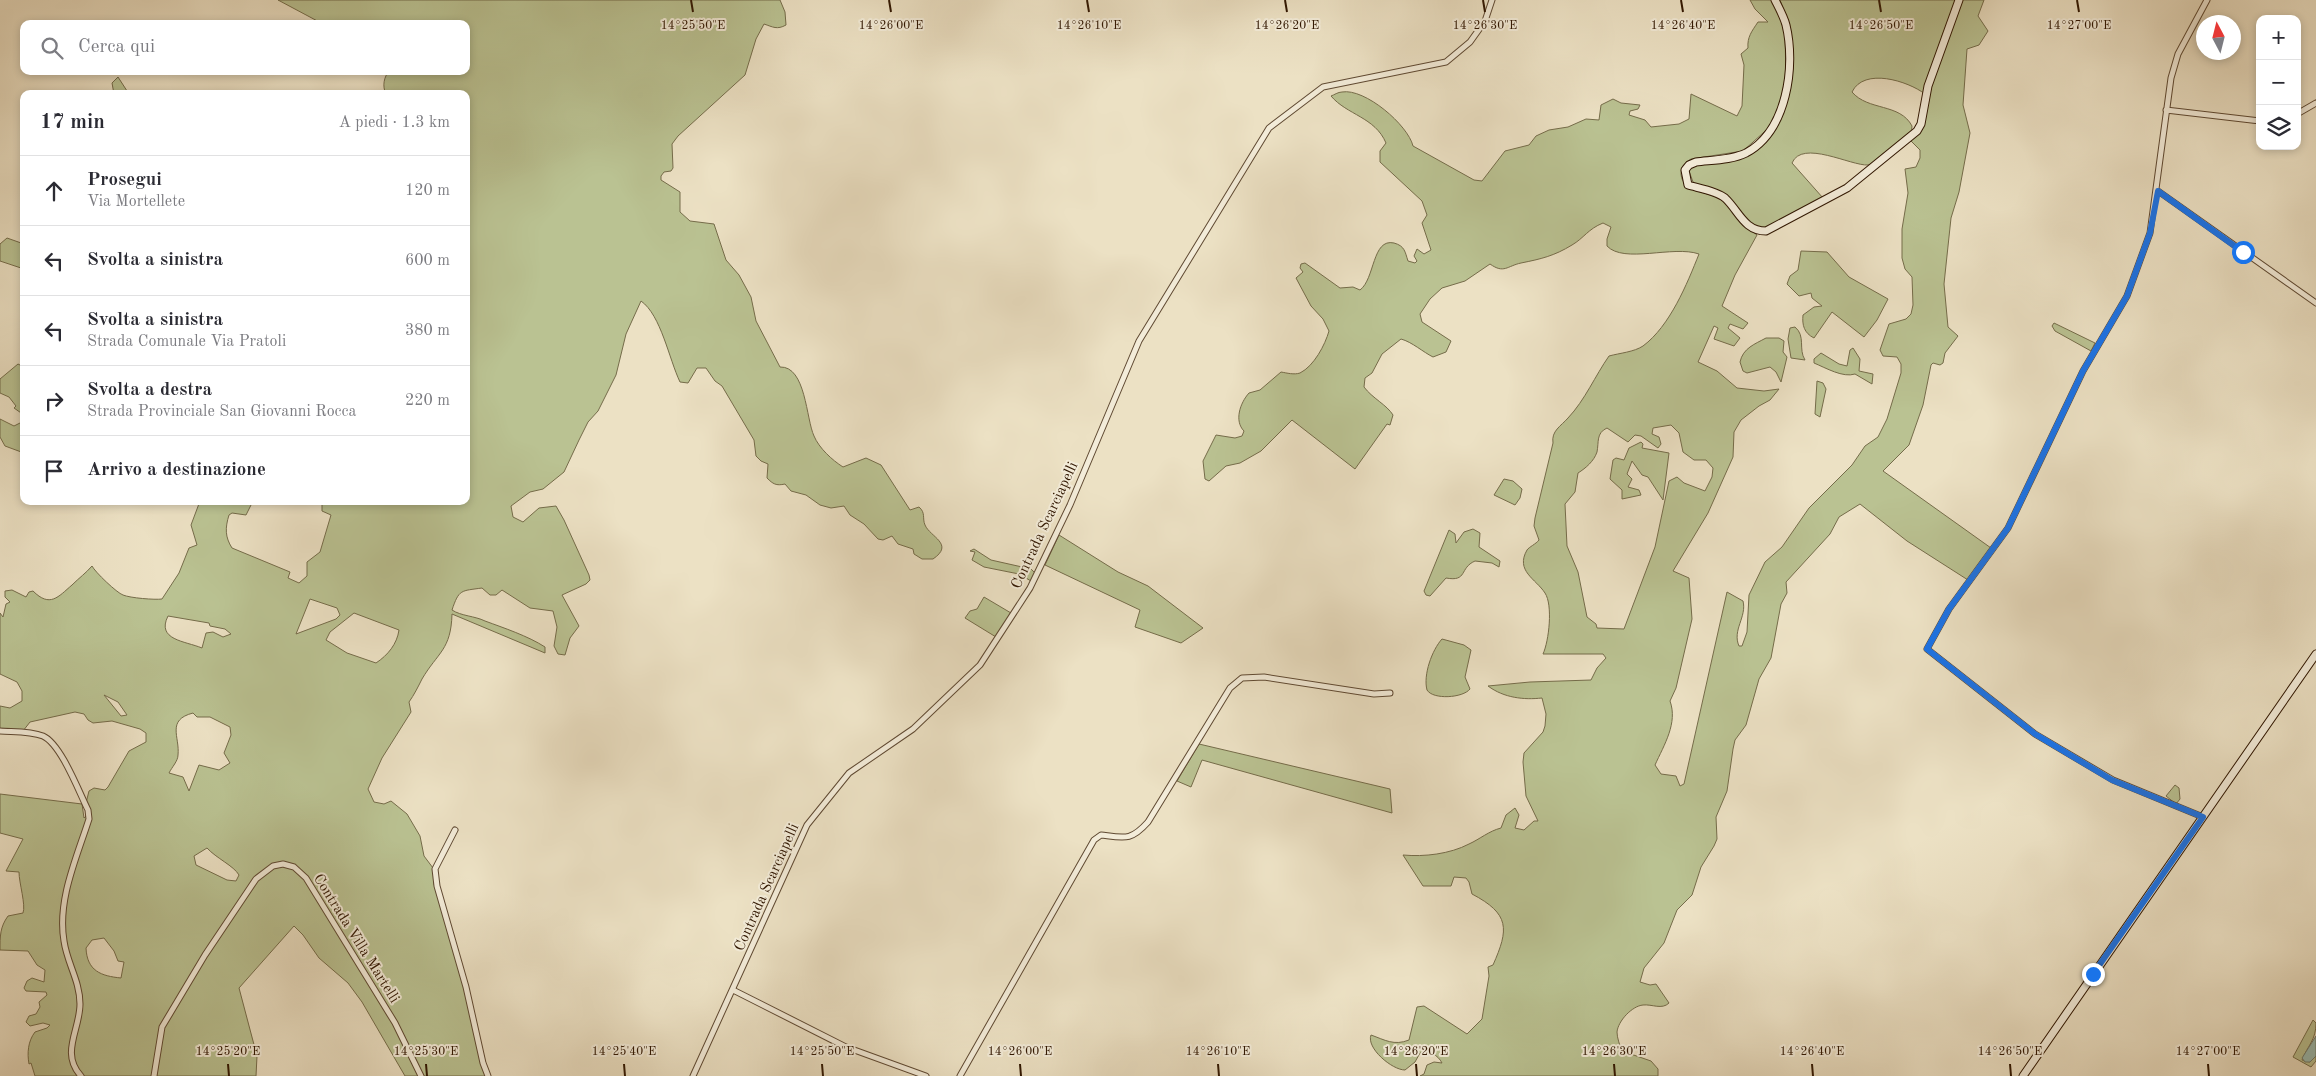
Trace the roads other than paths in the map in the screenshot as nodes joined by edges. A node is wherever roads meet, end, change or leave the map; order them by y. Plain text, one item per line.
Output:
1 (1492, 0) edge
2 (1776, 0) edge
3 (1958, 0) edge
4 (2207, 0) edge
5 (2316, 103) edge
6 (2166, 110) junction
7 (2301, 112) edge
8 (2256, 121) edge
9 (2158, 191) junction
10 (2316, 303) edge
11 (2316, 654) edge
12 (1390, 693) dead end
13 (0, 731) edge
14 (2203, 817) junction
15 (455, 830) dead end
16 (733, 990) junction
17 (81, 1076) edge
18 (154, 1076) edge
19 (421, 1076) edge
20 (488, 1076) edge
21 (693, 1076) edge
22 (926, 1076) edge
23 (960, 1076) edge
24 (2023, 1076) edge

1 - 16 street, Contrada Scarciapelli
2 - 3 street
4 - 6 street
5 - 7 street
6 - 8 street
6 - 9 street
9 - 10 street
9 - 14 street
11 - 14 street
12 - 23 street
13 - 17 street
14 - 24 street
15 - 20 street
16 - 21 street, Contrada Scarciapelli
16 - 22 street
18 - 19 street, Contrada Villa Martelli

